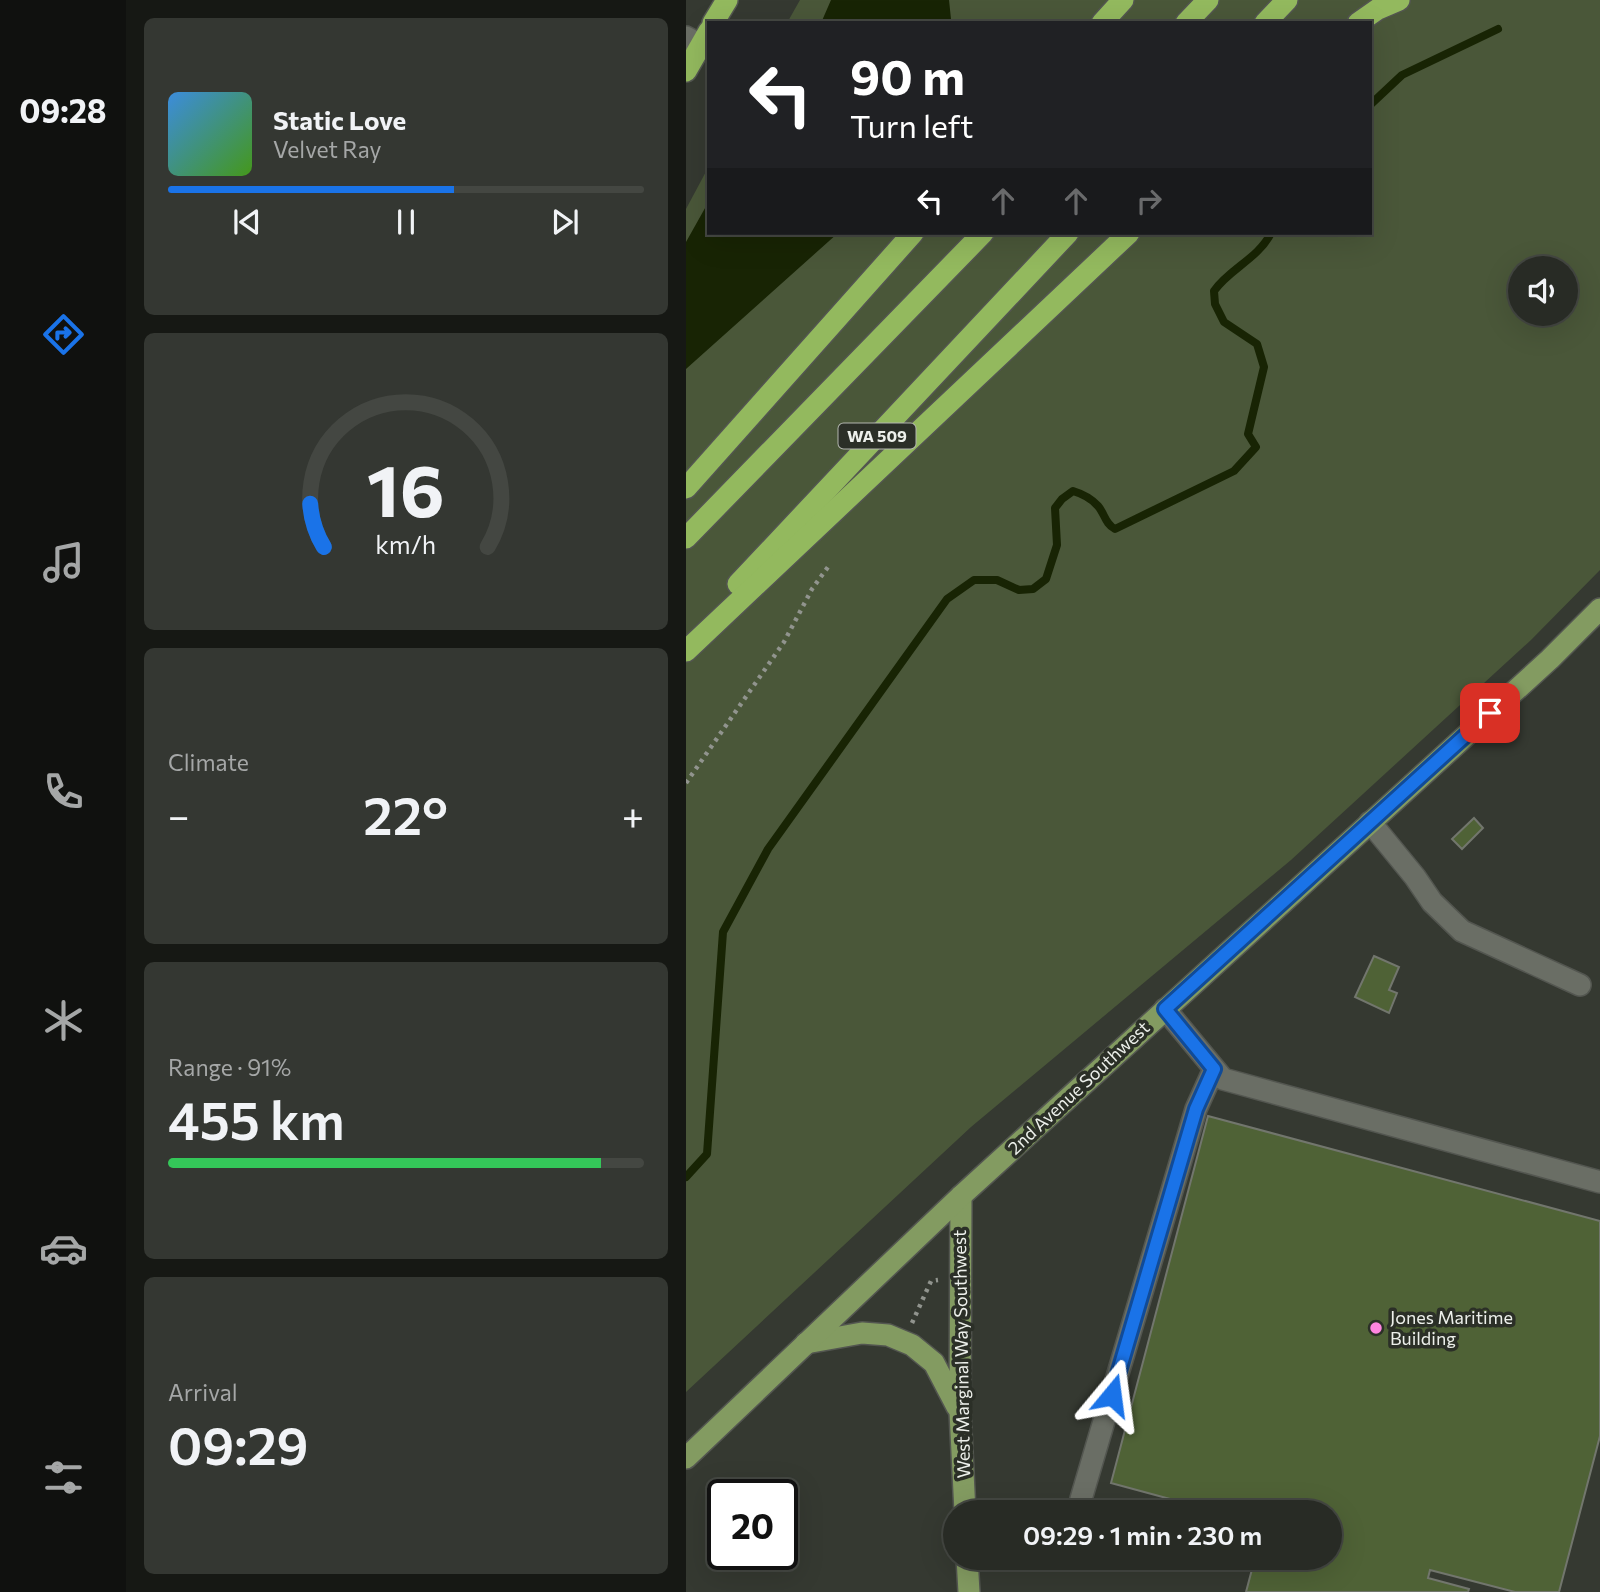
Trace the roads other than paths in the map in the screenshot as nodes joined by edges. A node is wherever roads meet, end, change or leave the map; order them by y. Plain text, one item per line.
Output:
1 (727, 0) edge
2 (1123, 0) edge
3 (1208, 0) edge
4 (1287, 0) edge
5 (1399, 0) edge
6 (714, 21) edge
7 (1104, 21) edge
8 (1188, 21) edge
9 (1267, 21) edge
10 (1361, 21) edge
11 (699, 38) edge
12 (686, 71) edge
13 (912, 235) edge
14 (981, 235) edge
15 (1066, 235) edge
16 (1127, 235) edge
17 (686, 488) edge
18 (686, 538) edge
19 (1600, 610) edge
20 (686, 640) edge
21 (686, 651) edge
22 (1370, 822) junction
23 (1580, 985) dead end
24 (1165, 1009) junction
25 (1214, 1069) junction
26 (1600, 1182) edge
27 (961, 1196) junction
28 (806, 1343) junction
29 (960, 1412) junction
30 (686, 1458) edge
31 (1081, 1499) dead end
32 (964, 1500) edge
33 (967, 1570) edge
34 (968, 1592) edge

1 - 6 highway
2 - 7 highway
3 - 8 highway
4 - 9 highway
5 - 10 highway
11 - 12 highway
13 - 17 highway
14 - 18 highway
15 - 20 highway, WA 509
16 - 21 highway
19 - 22 main road, 2nd Avenue Southwest
22 - 23 lane
22 - 24 main road, 2nd Avenue Southwest
24 - 25 lane
24 - 27 main road, 2nd Avenue Southwest
25 - 26 lane
25 - 31 lane
27 - 28 main road, 2nd Avenue Southwest
27 - 29 main road, West Marginal Way Southwest
28 - 29 main road
28 - 30 main road, 2nd Avenue Southwest
29 - 32 main road, West Marginal Way Southwest
33 - 34 main road

